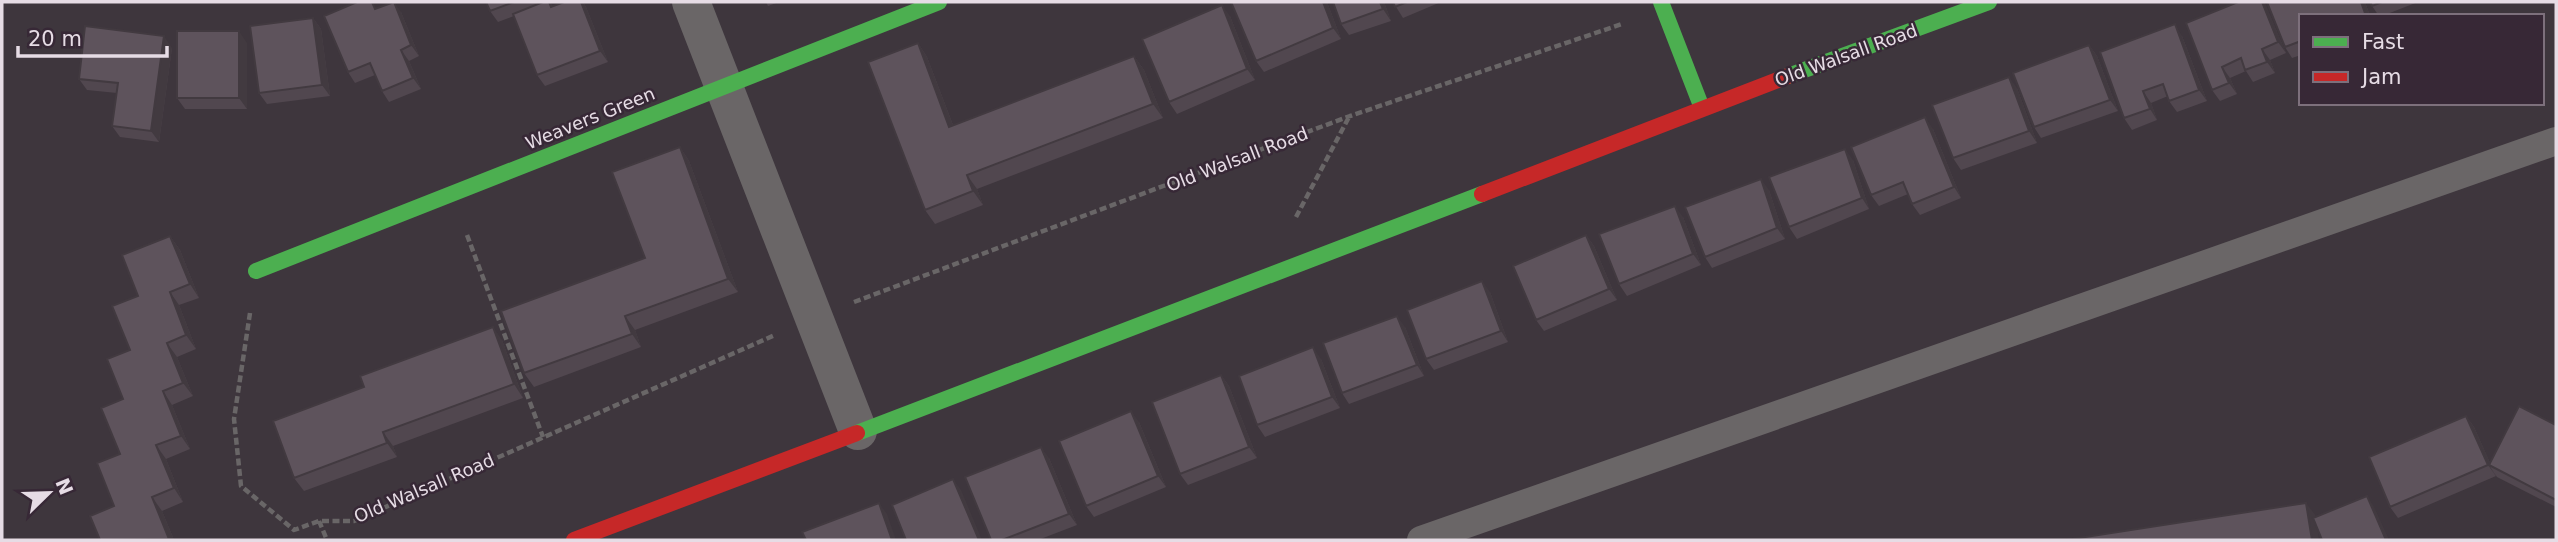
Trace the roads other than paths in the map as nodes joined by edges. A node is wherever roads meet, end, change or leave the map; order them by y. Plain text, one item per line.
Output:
1 (691, 2) edge
2 (939, 2) edge
3 (1989, 2) edge
4 (1662, 6) edge
5 (723, 85) junction
6 (1702, 108) junction
7 (2556, 141) edge
8 (256, 271) road end
9 (858, 431) junction
10 (576, 540) edge
11 (1421, 540) edge

1 - 5 street
2 - 5 main road, Weavers Green
3 - 6 main road, Old Walsall Road
4 - 6 main road
5 - 8 main road, Weavers Green
5 - 9 street
6 - 9 main road, Old Walsall Road
7 - 11 lane
9 - 10 main road, Old Walsall Road

